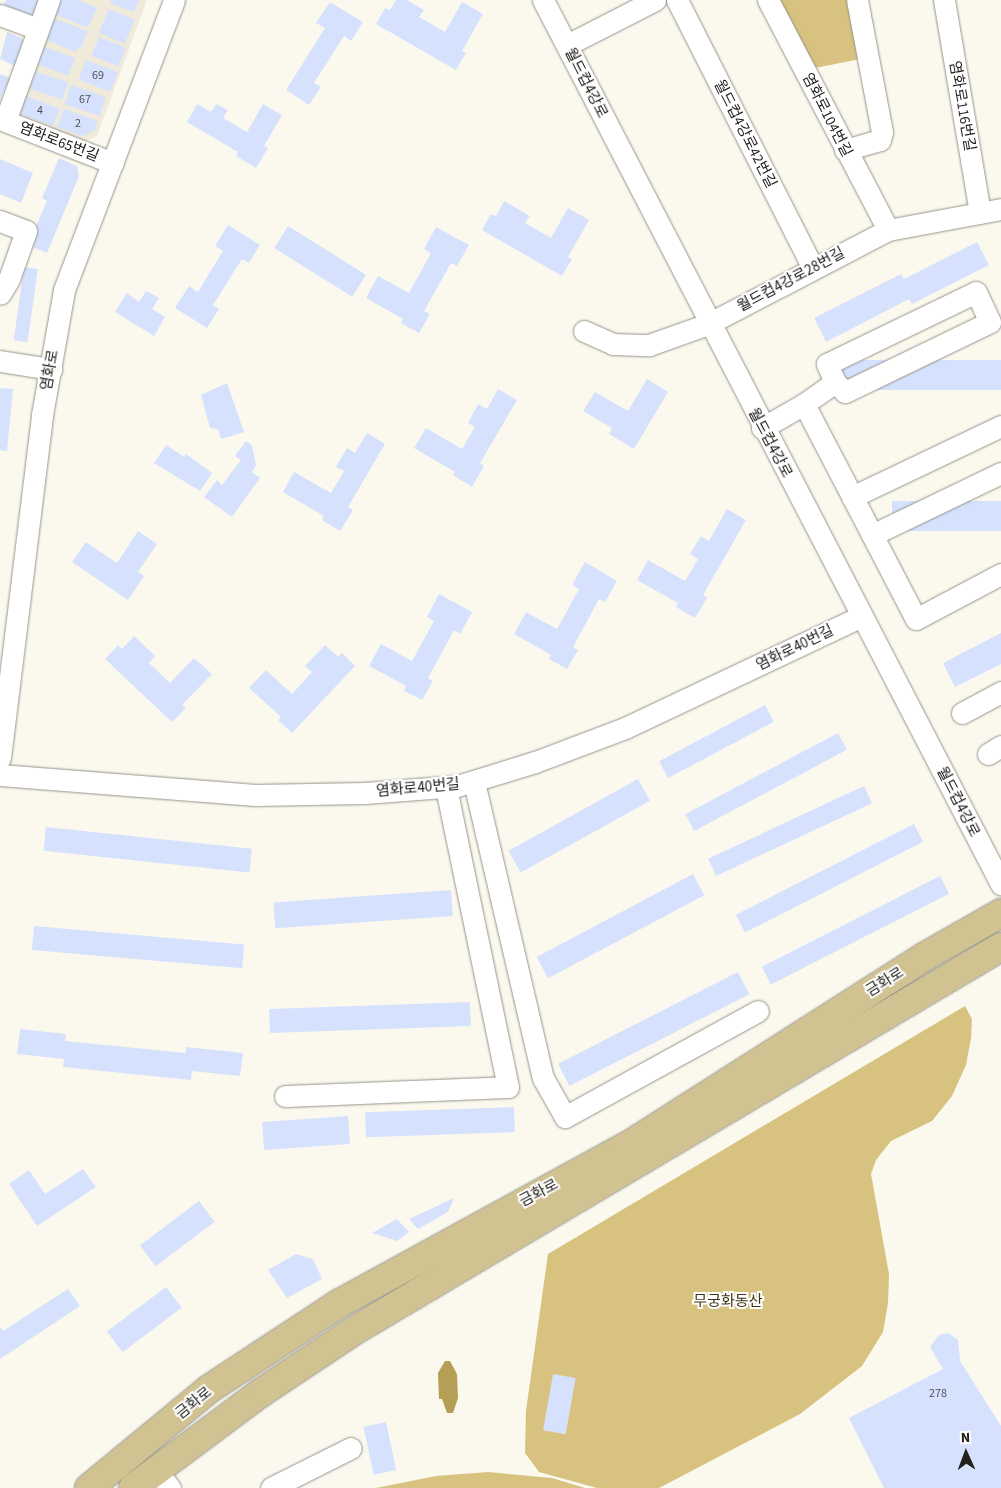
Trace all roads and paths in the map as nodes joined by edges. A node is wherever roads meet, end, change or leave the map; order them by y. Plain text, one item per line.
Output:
1 (49, 0) edge
2 (174, 0) edge
3 (543, 0) edge
4 (655, 0) edge
5 (677, 0) edge
6 (768, 0) edge
7 (857, 0) edge
8 (944, 0) edge
9 (0, 15) edge
10 (38, 29) junction
11 (567, 46) junction
12 (2, 120) edge
13 (845, 150) junction
14 (113, 163) junction
15 (1001, 209) edge
16 (980, 213) junction
17 (0, 222) edge
18 (888, 230) junction
19 (813, 268) junction
20 (3, 284) edge
21 (708, 324) junction
22 (584, 331) dead end
23 (0, 362) edge
24 (51, 369) junction
25 (835, 382) junction
26 (804, 404) junction
27 (1001, 426) edge
28 (762, 428) junction
29 (1001, 473) edge
30 (852, 497) junction
31 (872, 535) junction
32 (1001, 574) edge
33 (862, 616) junction
34 (7, 633) edge
35 (1001, 692) edge
36 (962, 713) dead end
37 (0, 758) edge
38 (0, 775) edge
39 (474, 782) junction
40 (446, 788) junction
41 (1001, 884) edge
42 (1001, 913) edge
43 (1001, 947) edge
44 (758, 1011) dead end
45 (285, 1096) dead end
46 (351, 1448) dead end
47 (163, 1479) edge
48 (89, 1488) edge
49 (133, 1488) edge
50 (271, 1488) edge

1 - 10 street, 염화로65번길
2 - 14 street, 염화로
3 - 11 street, 월드컵4강로
4 - 11 street
5 - 19 street, 월드컵4강로42번길
6 - 13 street, 염화로104번길
7 - 13 street
8 - 16 street, 염화로116번길
9 - 10 street
10 - 12 street, 염화로65번길
11 - 21 street, 월드컵4강로
12 - 14 street, 염화로65번길
13 - 18 street, 염화로104번길
14 - 24 street, 염화로
15 - 16 street, 월드컵4강로28번길
16 - 18 street, 월드컵4강로28번길
17 - 20 street
18 - 19 street, 월드컵4강로28번길
19 - 21 street, 월드컵4강로28번길
21 - 22 street, 월드컵4강로28번길
21 - 28 street, 월드컵4강로
23 - 24 street
24 - 34 street, 염화로
25 - 25 street
25 - 26 street
26 - 28 street
26 - 30 street
27 - 30 street
28 - 33 street, 월드컵4강로
29 - 31 street
30 - 31 street
31 - 32 street
33 - 39 street, 염화로40번길
33 - 41 street, 월드컵4강로
34 - 37 street, 염화로
35 - 36 street
38 - 40 street, 염화로40번길
39 - 40 street, 염화로40번길
39 - 44 street
40 - 45 street
42 - 48 main road, 금화로
43 - 47 main road, 금화로
46 - 50 street
47 - 49 main road, 금화로

